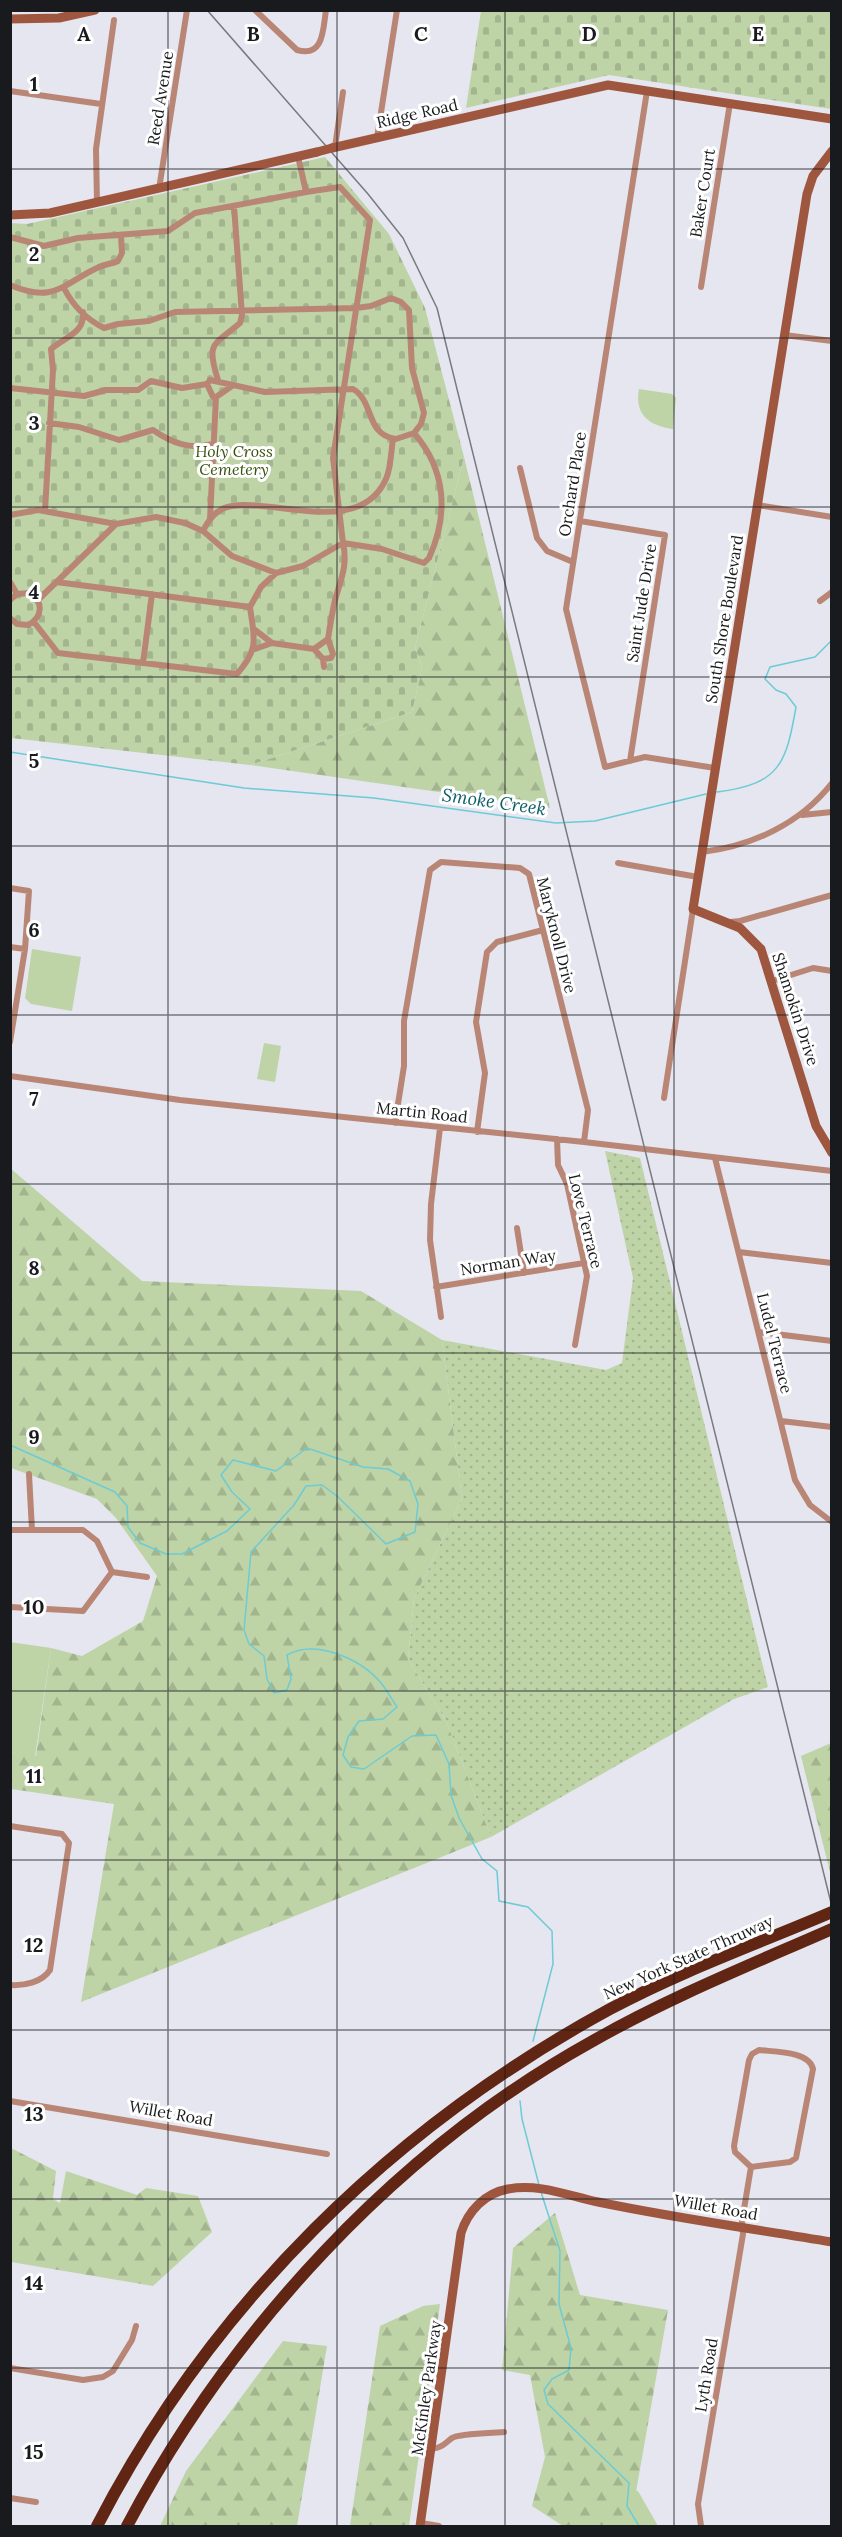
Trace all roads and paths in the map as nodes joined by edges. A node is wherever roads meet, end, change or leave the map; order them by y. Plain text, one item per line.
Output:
1 (95, 10) edge
2 (187, 10) edge
3 (255, 10) edge
4 (326, 10) edge
5 (397, 10) edge
6 (59, 14) edge
7 (10, 19) edge
8 (114, 20) dead end
9 (10, 91) edge
10 (647, 91) junction
11 (342, 92) dead end
12 (730, 103) junction
13 (101, 104) junction
14 (831, 119) edge
15 (377, 138) junction
16 (334, 148) junction
17 (831, 151) edge
18 (298, 156) junction
19 (159, 189) junction
20 (306, 192) junction
21 (97, 203) junction
22 (234, 206) junction
23 (10, 215) edge
24 (121, 236) junction
25 (10, 237) edge
26 (10, 285) edge
27 (701, 287) dead end
28 (64, 288) junction
29 (356, 308) junction
30 (241, 311) junction
31 (82, 312) junction
32 (784, 335) junction
33 (831, 341) edge
34 (215, 371) junction
35 (219, 380) junction
36 (209, 382) junction
37 (232, 386) junction
38 (10, 388) edge
39 (344, 388) junction
40 (51, 392) junction
41 (216, 397) junction
42 (50, 423) junction
43 (414, 433) junction
44 (393, 439) junction
45 (213, 444) junction
46 (520, 468) dead end
47 (757, 505) junction
48 (339, 510) junction
49 (45, 511) junction
50 (10, 515) edge
51 (831, 517) edge
52 (210, 519) junction
53 (580, 521) junction
54 (116, 524) junction
55 (202, 531) junction
56 (343, 543) junction
57 (573, 562) junction
58 (276, 573) junction
59 (10, 582) edge
60 (56, 582) junction
61 (831, 592) edge
62 (17, 594) junction
63 (152, 594) junction
64 (10, 600) edge
65 (38, 600) junction
66 (820, 601) dead end
67 (250, 607) junction
68 (12, 622) edge
69 (34, 622) junction
70 (255, 630) junction
71 (328, 639) junction
72 (272, 643) junction
73 (255, 649) junction
74 (314, 649) junction
75 (323, 659) junction
76 (143, 663) junction
77 (324, 667) dead end
78 (630, 761) junction
79 (714, 773) junction
80 (831, 783) edge
81 (831, 812) edge
82 (796, 817) junction
83 (702, 852) junction
84 (618, 863) dead end
85 (698, 877) junction
86 (10, 888) edge
87 (831, 895) edge
88 (693, 909) junction
89 (726, 921) junction
90 (543, 930) junction
91 (10, 947) edge
92 (25, 949) junction
93 (831, 971) edge
94 (772, 981) junction
95 (13, 1012) edge
96 (10, 1042) edge
97 (10, 1076) edge
98 (664, 1098) dead end
99 (395, 1123) junction
100 (440, 1128) junction
101 (477, 1132) junction
102 (557, 1139) junction
103 (584, 1142) junction
104 (831, 1153) edge
105 (715, 1158) junction
106 (831, 1171) edge
107 (517, 1228) dead end
108 (739, 1251) junction
109 (584, 1263) junction
110 (831, 1263) edge
111 (524, 1273) junction
112 (436, 1287) junction
113 (441, 1317) dead end
114 (759, 1332) junction
115 (831, 1341) edge
116 (575, 1345) dead end
117 (780, 1421) junction
118 (831, 1427) edge
119 (29, 1474) dead end
120 (831, 1522) edge
121 (10, 1530) edge
122 (32, 1530) junction
123 (112, 1572) junction
124 (147, 1577) dead end
125 (10, 1607) edge
126 (10, 1826) edge
127 (831, 1912) edge
128 (831, 1929) edge
129 (10, 1984) edge
130 (10, 2101) edge
131 (327, 2154) dead end
132 (751, 2167) junction
133 (492, 2197) joint
134 (743, 2227) junction
135 (831, 2242) edge
136 (136, 2326) dead end
137 (10, 2367) edge
138 (504, 2432) dead end
139 (432, 2449) junction
140 (10, 2498) edge
141 (36, 2502) dead end
142 (421, 2525) edge
143 (97, 2526) edge
144 (127, 2526) edge
145 (439, 2526) edge
146 (701, 2526) edge

1 - 6 street
2 - 19 street, Reed Avenue
3 - 4 street
5 - 15 street
6 - 7 street
8 - 13 street
9 - 13 street
10 - 12 street, Ridge Road
10 - 15 street, Ridge Road
10 - 53 street, Orchard Place
11 - 16 street
12 - 14 street, Ridge Road
12 - 27 street, Baker Court
13 - 21 street
15 - 16 street, Ridge Road
16 - 18 street, Ridge Road, bridge
17 - 32 street, South Shore Boulevard
18 - 19 street, Ridge Road
18 - 20 street
19 - 21 street, Ridge Road
20 - 22 street
20 - 29 street
21 - 23 street, Ridge Road
22 - 24 street
22 - 30 street
24 - 25 street
24 - 28 street
26 - 28 street
28 - 31 street
29 - 30 street
29 - 39 street
29 - 43 street
30 - 31 street
30 - 34 street
31 - 40 street
32 - 33 street
32 - 47 street, South Shore Boulevard
34 - 35 street
34 - 36 street
35 - 36 street
35 - 37 street
36 - 40 street
36 - 41 street
37 - 39 street
37 - 41 street
38 - 40 street
39 - 44 street
39 - 48 street
40 - 42 street
41 - 45 street
42 - 45 street
42 - 49 street
43 - 44 street
43 - 56 street
44 - 48 street
45 - 52 street
46 - 57 street
47 - 51 street
47 - 79 street, South Shore Boulevard
48 - 52 street
48 - 56 street
49 - 50 street
49 - 54 street
52 - 55 street
53 - 57 street, Orchard Place
53 - 78 street, Saint Jude Drive
54 - 55 street
54 - 60 street
55 - 58 street
56 - 58 street
56 - 71 street
57 - 78 street, Orchard Place
58 - 67 street
59 - 62 street
60 - 63 street
60 - 65 street
61 - 66 street
62 - 64 street
62 - 65 street
63 - 67 street
63 - 76 street
65 - 69 street
67 - 70 street
68 - 69 street
69 - 76 street
70 - 72 street
70 - 73 street
71 - 74 street
71 - 75 street
72 - 73 street
72 - 74 street
73 - 76 street
74 - 75 street
75 - 77 street
78 - 79 street, Orchard Place
79 - 83 street, South Shore Boulevard
80 - 82 street
81 - 82 street
82 - 83 street
83 - 85 street, South Shore Boulevard
84 - 85 street
85 - 88 street, South Shore Boulevard
86 - 92 street
87 - 89 street
88 - 89 street, Shamokin Drive
88 - 98 street, South Shore Boulevard
89 - 94 street, Shamokin Drive
90 - 99 street, Maryknoll Drive
90 - 101 street
90 - 103 street, Maryknoll Drive
91 - 92 street
92 - 95 street
93 - 94 street
94 - 104 street, Shamokin Drive
95 - 96 street
97 - 99 street, Martin Road
99 - 100 street, Martin Road
100 - 101 street, Martin Road
100 - 112 street
101 - 102 street, Martin Road
102 - 103 street, Martin Road
102 - 109 street, Love Terrace
103 - 105 street, Martin Road
105 - 106 street, Martin Road
105 - 108 street, Ludel Terrace
107 - 111 street
108 - 110 street
108 - 114 street, Ludel Terrace
109 - 111 street, Norman Way
109 - 116 street, Love Terrace
111 - 112 street, Norman Way
112 - 113 street
114 - 115 street
114 - 117 street, Ludel Terrace
117 - 118 street
117 - 120 street, Ludel Terrace
119 - 122 street
121 - 122 street
122 - 123 street
123 - 124 street
123 - 125 street
126 - 129 street
127 - 143 highway, New York State Thruway
128 - 144 highway, New York State Thruway
130 - 131 street, Willet Road
132 - 132 street
132 - 134 street, Lyth Road
133 - 134 street, Willet Road
133 - 139 street, McKinley Parkway
134 - 135 street, Willet Road
134 - 146 street, Lyth Road
136 - 137 street
138 - 139 street
139 - 142 street, McKinley Parkway
140 - 141 street
142 - 145 street

